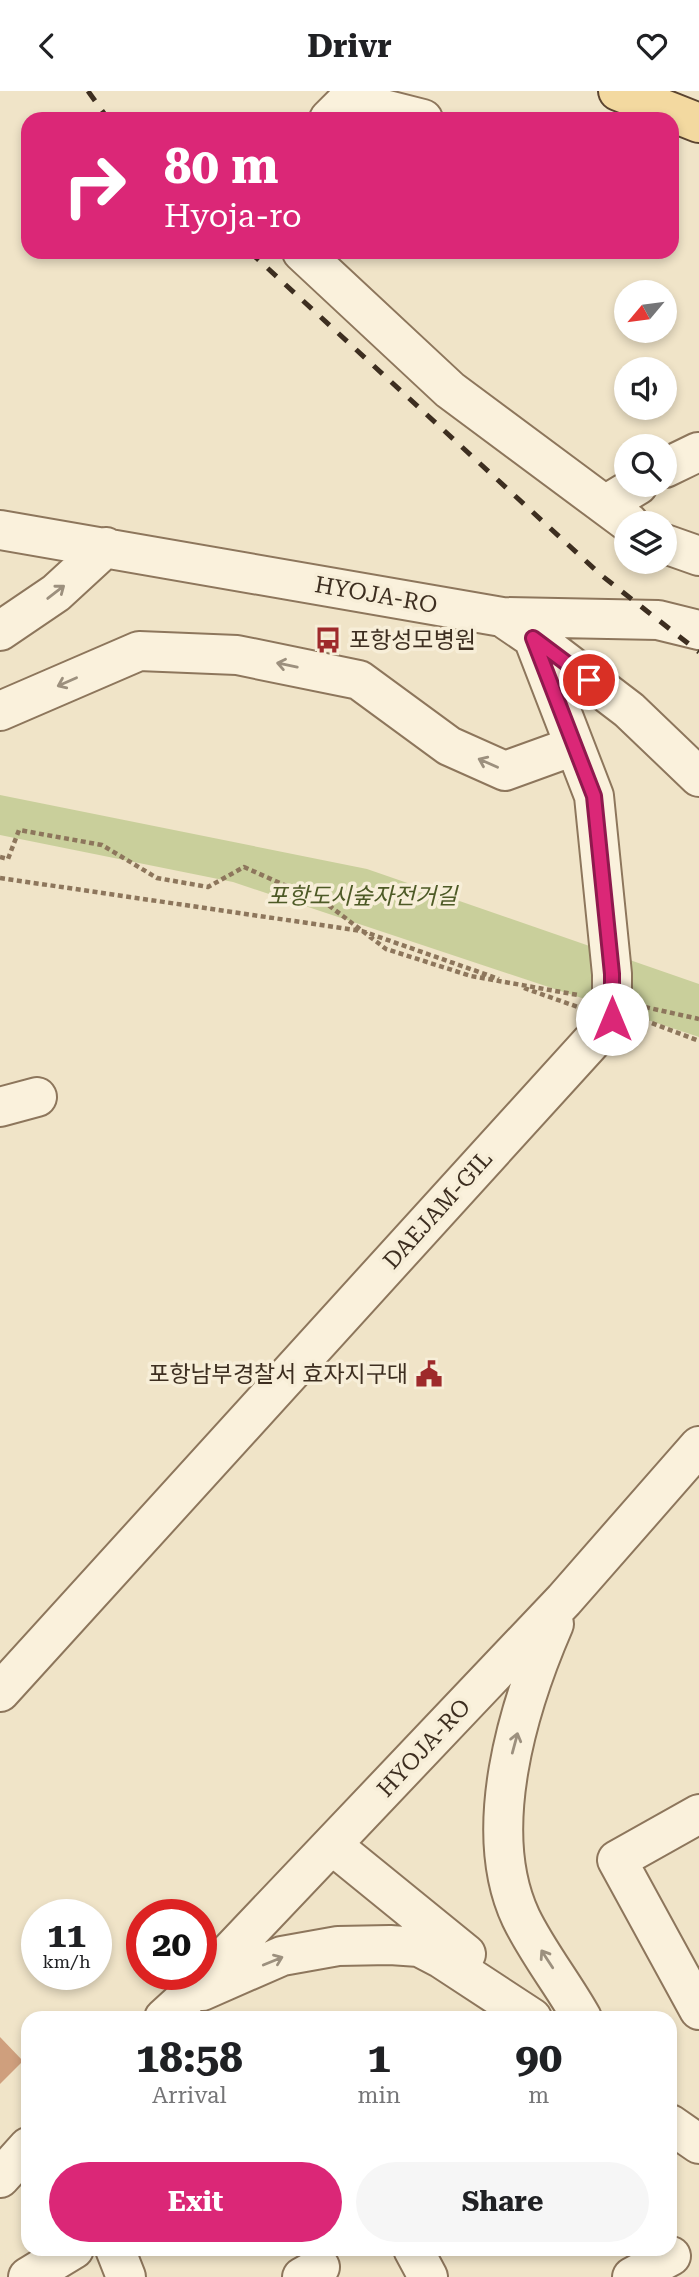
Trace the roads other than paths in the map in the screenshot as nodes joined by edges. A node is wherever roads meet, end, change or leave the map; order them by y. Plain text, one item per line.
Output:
1 (618, 91) edge
2 (336, 112) edge
3 (395, 112) edge
4 (662, 112) edge
5 (310, 259) edge
6 (699, 453) edge
7 (677, 462) edge
8 (614, 512) edge
9 (0, 530) edge
10 (106, 547) junction
11 (677, 548) edge
12 (699, 556) edge
13 (502, 617) junction
14 (699, 630) edge
15 (0, 631) edge
16 (533, 638) junction
17 (0, 711) edge
18 (575, 746) junction
19 (699, 777) edge
20 (37, 1097) dead end
21 (0, 1107) edge
22 (699, 1446) edge
23 (564, 1599) junction
24 (0, 1692) edge
25 (699, 1814) edge
26 (332, 1845) junction
27 (694, 1991) edge
28 (176, 2007) edge
29 (521, 2011) edge
30 (536, 2011) edge
31 (578, 2011) edge
32 (677, 2129) edge
33 (699, 2144) edge
34 (21, 2155) edge
35 (0, 2178) edge
36 (62, 2256) edge
37 (118, 2256) edge
38 (416, 2256) edge
39 (673, 2261) edge
40 (28, 2277) edge
41 (126, 2277) edge
42 (428, 2277) edge
43 (632, 2277) edge

1 - 4 main road
2 - 3 street
5 - 8 street
6 - 7 street
9 - 10 street, HYOJA-RO
10 - 13 street, HYOJA-RO
15 -> 10 street
11 - 12 street
13 - 14 street
13 - 16 street, HYOJA-RO
16 - 18 street
16 - 19 street, HYOJA-RO
18 -> 17 street
18 - 24 street, DAEJAM-GIL
20 - 21 street
22 - 23 street, HYOJA-RO
23 - 26 street, HYOJA-RO
31 -> 23 street
25 - 27 street
26 - 28 street, HYOJA-RO
26 - 30 street
28 -> 29 street
32 - 33 street
34 - 35 street
36 - 40 street
37 - 41 street
38 - 42 street
39 - 43 street

